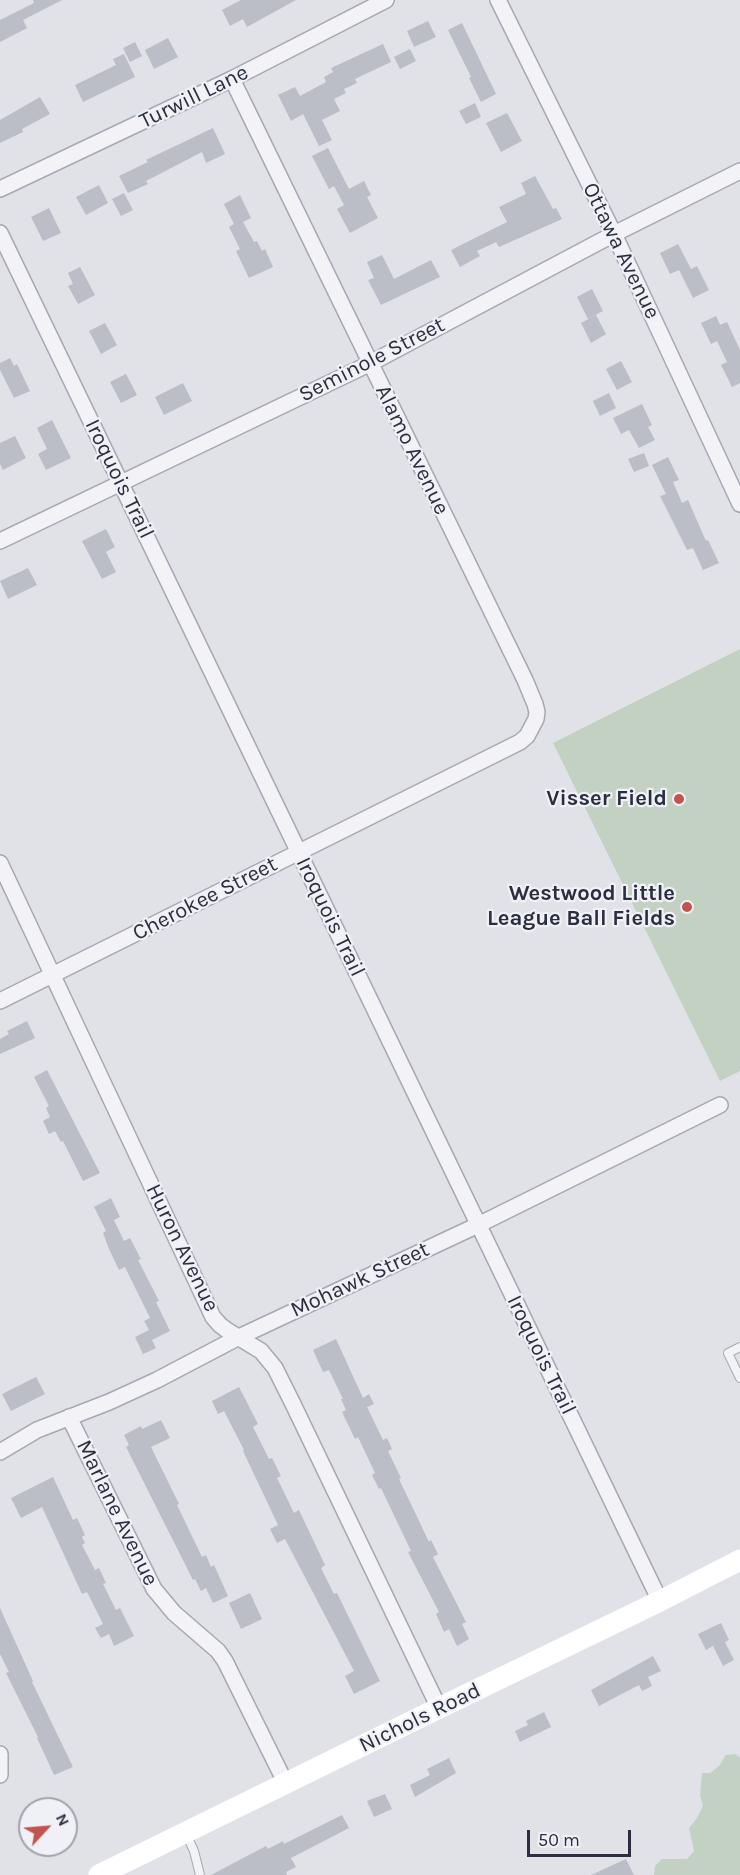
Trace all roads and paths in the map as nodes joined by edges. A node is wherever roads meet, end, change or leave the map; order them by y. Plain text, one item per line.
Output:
1 (386, 0) edge
2 (498, 0) edge
3 (232, 79) junction
4 (740, 171) edge
5 (0, 189) edge
6 (0, 233) edge
7 (614, 234) junction
8 (369, 364) junction
9 (120, 482) junction
10 (740, 504) edge
11 (0, 541) edge
12 (534, 726) joint
13 (298, 852) junction
14 (0, 863) edge
15 (54, 975) junction
16 (0, 1001) edge
17 (720, 1105) dead end
18 (478, 1225) junction
19 (239, 1337) junction
20 (740, 1347) edge
21 (740, 1378) edge
22 (69, 1417) junction
23 (0, 1452) edge
24 (740, 1560) edge
25 (660, 1601) junction
26 (439, 1707) junction
27 (0, 1754) edge
28 (0, 1775) edge
29 (286, 1784) junction
30 (185, 1833) junction
31 (99, 1875) edge
32 (200, 1875) edge

1 - 3 street, Turwill Lane
2 - 7 street, Ottawa Avenue
3 - 5 street, Turwill Lane
3 - 8 street, Alamo Avenue
4 - 7 street, Seminole Street
6 - 9 street, Iroquois Trail
7 - 8 street, Seminole Street
7 - 10 street, Ottawa Avenue
8 - 9 street, Seminole Street
8 - 12 street, Alamo Avenue
9 - 11 street, Seminole Street
9 - 13 street, Iroquois Trail
12 - 13 street, Cherokee Street
13 - 15 street, Cherokee Street
13 - 18 street, Iroquois Trail
14 - 15 street, Huron Avenue
15 - 16 street, Cherokee Street
15 - 19 street, Huron Avenue
17 - 18 street, Mohawk Street
18 - 19 street, Mohawk Street
18 - 25 street, Iroquois Trail
19 - 22 street, Mohawk Street
19 - 26 street, Huron Avenue
20 - 21 lane
22 - 23 street, Mohawk Street
22 - 29 street, Marlane Avenue
24 - 25 street, Nichols Road
25 - 26 street, Nichols Road
26 - 29 street, Nichols Road
27 - 28 street
29 - 30 street, Nichols Road
30 - 31 street, Nichols Road
30 - 32 lane

